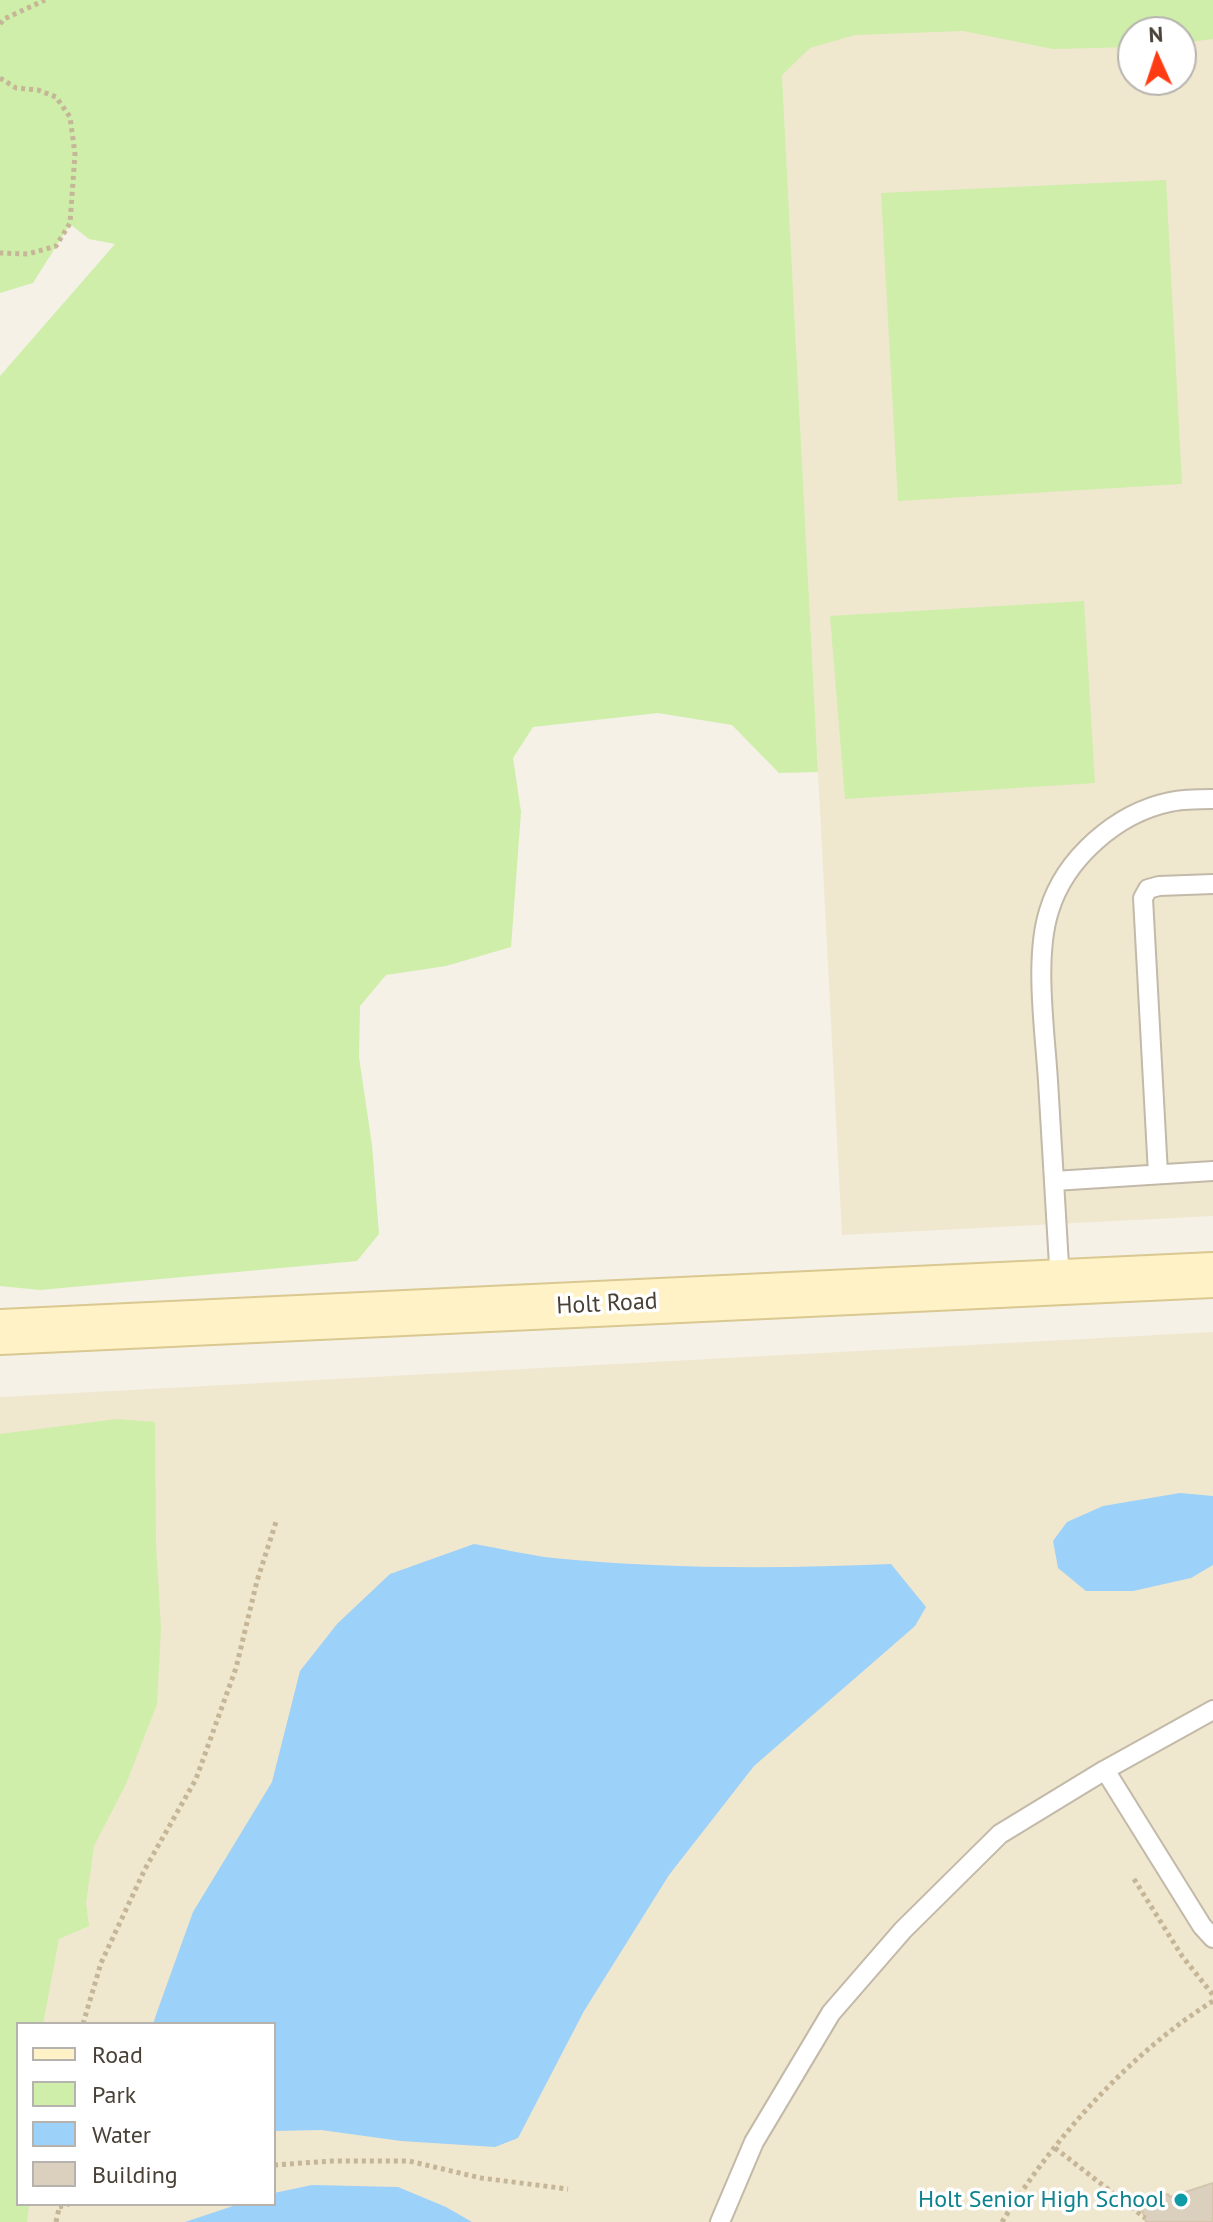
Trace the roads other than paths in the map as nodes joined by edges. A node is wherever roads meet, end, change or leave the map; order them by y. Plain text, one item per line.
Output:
1 (1213, 799) edge
2 (1213, 884) edge
3 (1213, 1171) edge
4 (1158, 1174) junction
5 (1054, 1181) junction
6 (1213, 1275) edge
7 (1060, 1284) junction
8 (0, 1332) edge
9 (1213, 1710) edge
10 (1105, 1770) junction
11 (1213, 1938) edge
12 (720, 2222) edge

1 - 5 lane
2 - 4 lane
3 - 4 lane
4 - 5 lane
5 - 7 lane
6 - 7 main road, Holt Road
7 - 8 main road, Holt Road
9 - 10 lane
10 - 11 lane
10 - 12 lane

